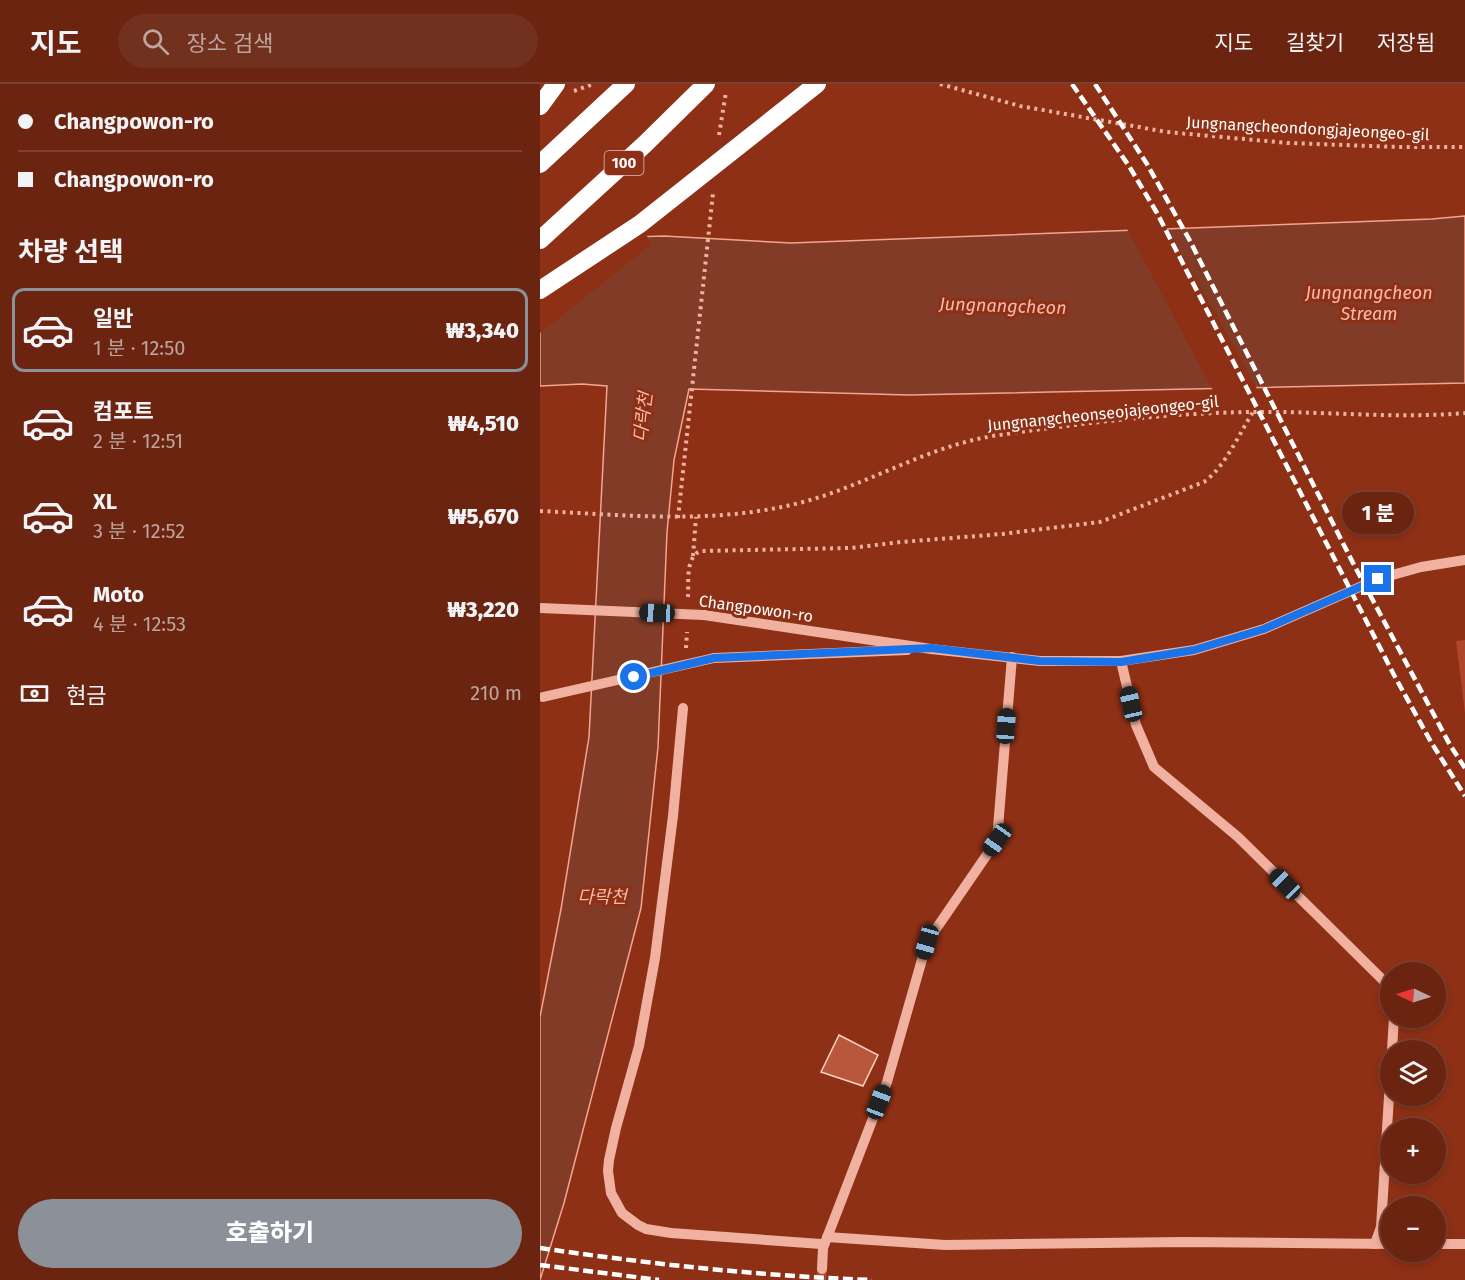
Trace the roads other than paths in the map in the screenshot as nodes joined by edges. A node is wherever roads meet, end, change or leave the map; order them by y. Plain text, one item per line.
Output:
1 (556, 84) edge
2 (626, 84) edge
3 (706, 84) edge
4 (818, 84) edge
5 (540, 106) edge
6 (540, 164) edge
7 (540, 240) edge
8 (540, 290) edge
9 (1465, 560) edge
10 (540, 608) edge
11 (931, 648) junction
12 (1012, 657) junction
13 (1121, 662) junction
14 (541, 698) edge
15 (683, 708) dead end
16 (1380, 977) edge
17 (1389, 1106) edge
18 (827, 1237) junction
19 (1376, 1244) junction
20 (1380, 1244) edge
21 (1446, 1244) edge
22 (1465, 1244) edge
23 (823, 1248) junction
24 (822, 1269) tunnel mouth

1 - 5 highway, bridge
2 - 6 highway
3 - 7 highway, 100
4 - 8 highway, bridge
9 - 13 street, Changpowon-ro
10 - 11 street, Changpowon-ro, bridge
11 - 12 street, Changpowon-ro
11 - 14 street, Changpowon-ro, bridge
12 - 13 street, Changpowon-ro
12 - 18 street
13 - 16 street
15 - 23 street
17 - 19 street
18 - 19 street
18 - 23 street
19 - 20 street
21 - 22 street
23 - 24 street

